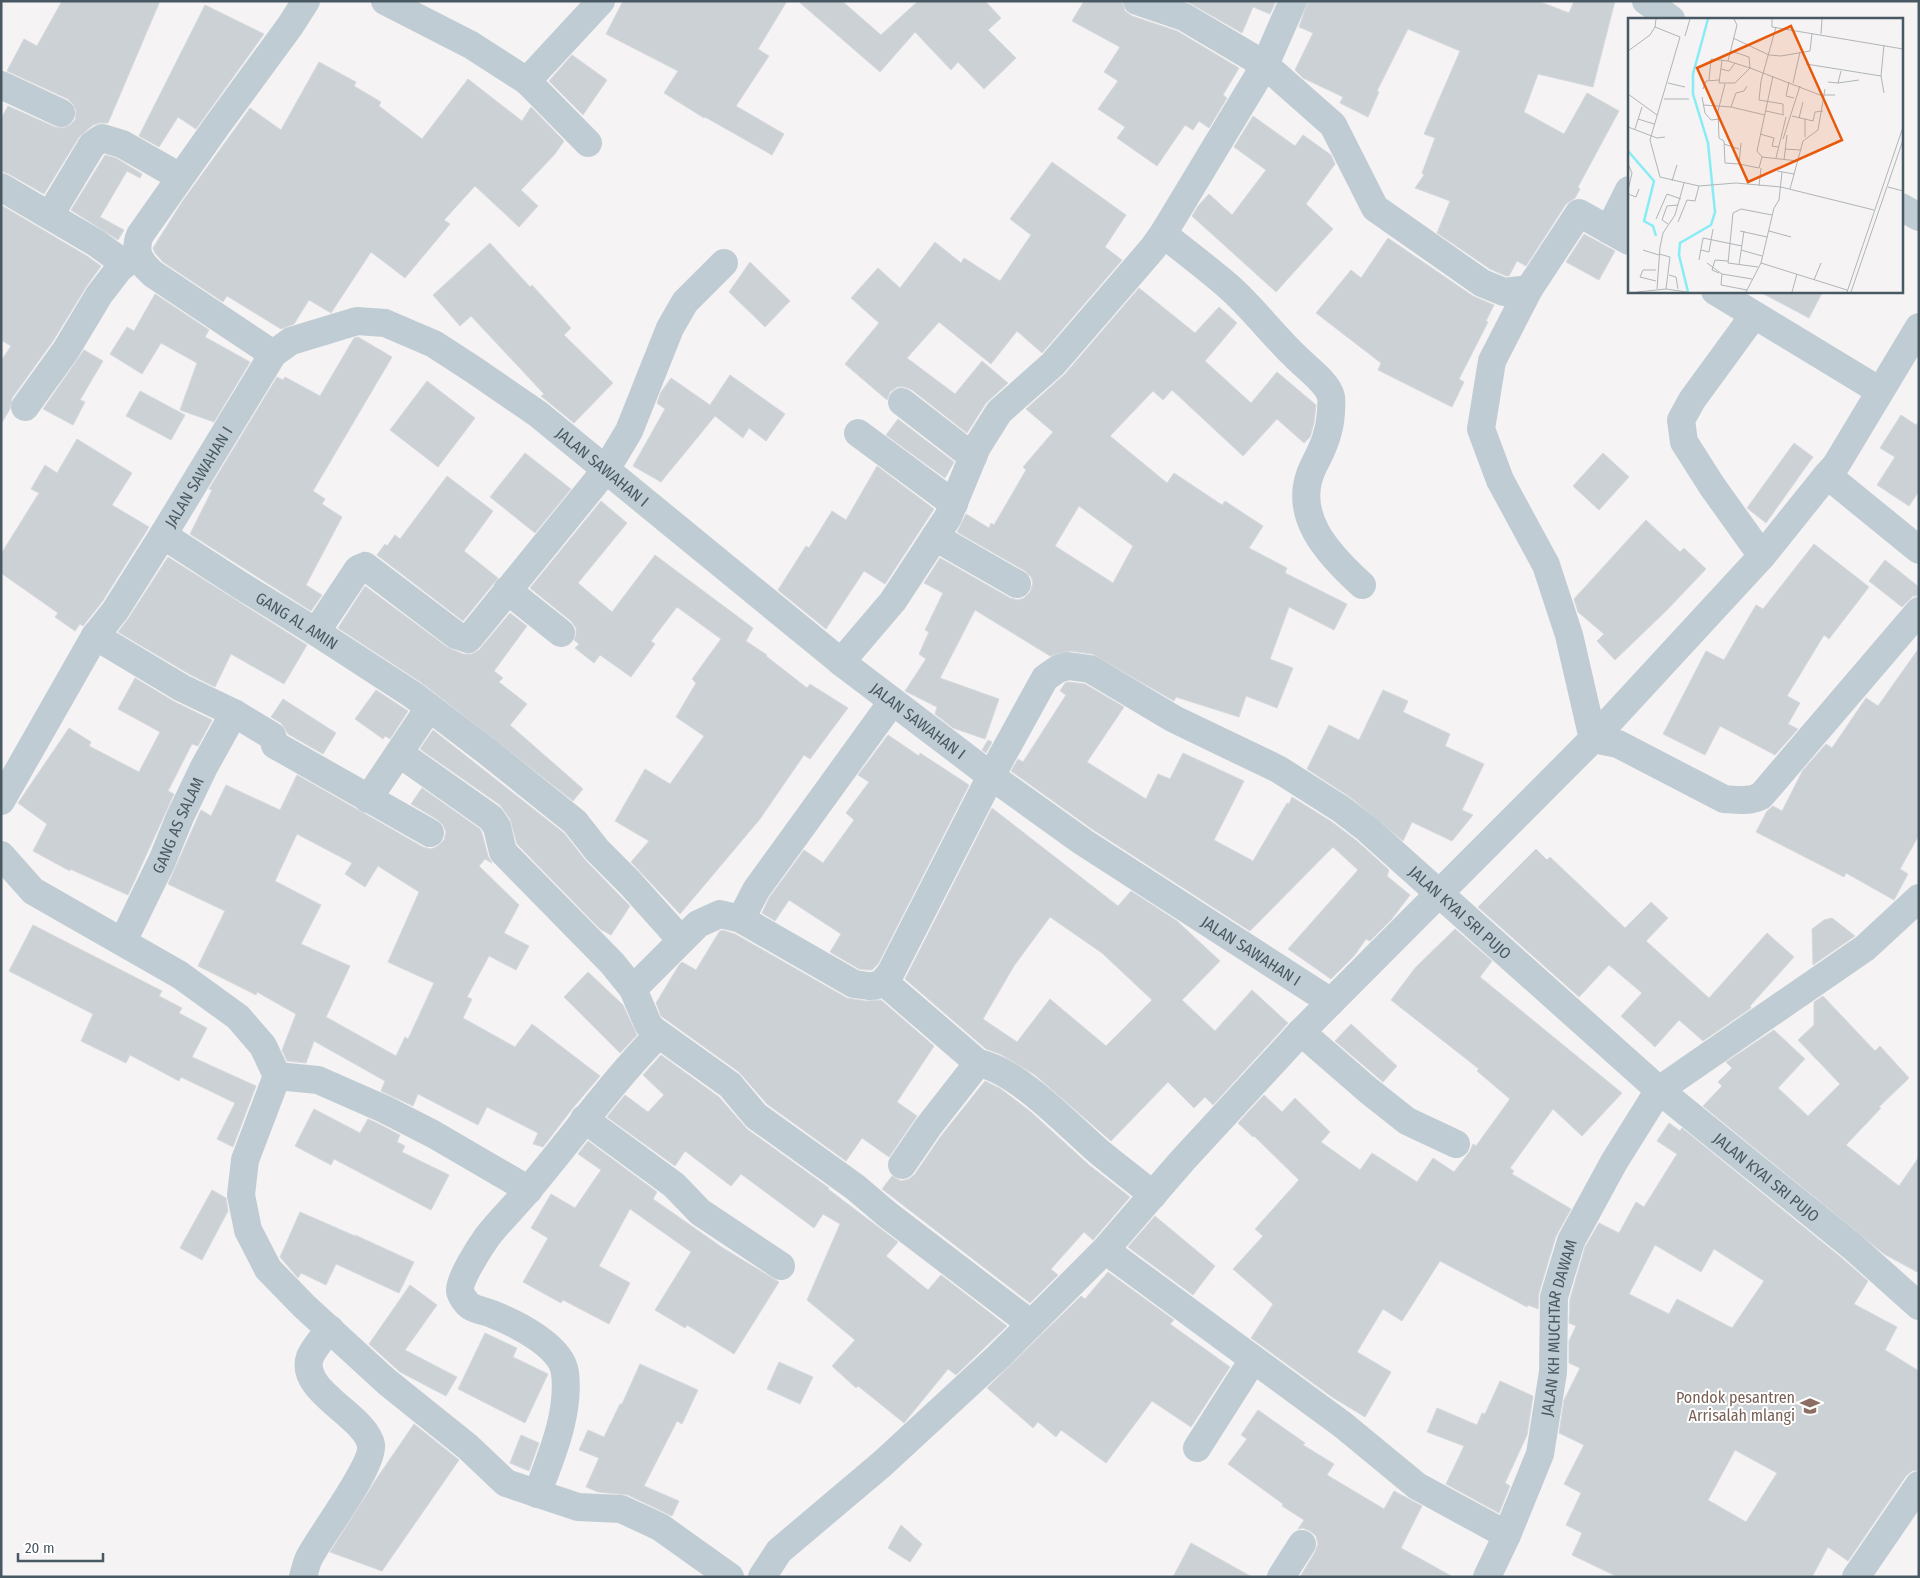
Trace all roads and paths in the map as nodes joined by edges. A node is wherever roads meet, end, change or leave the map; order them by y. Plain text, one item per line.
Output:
1 (306, 1) edge
2 (385, 1) edge
3 (601, 1) edge
4 (1137, 1) edge
5 (1293, 1) edge
6 (1646, 1) edge
7 (1670, 18) edge
8 (1265, 65) junction
9 (527, 81) junction
10 (1, 85) edge
11 (61, 113) dead end
12 (588, 143) dead end
13 (180, 177) junction
14 (1, 187) edge
15 (1628, 194) edge
16 (1902, 208) edge
17 (50, 215) junction
18 (1919, 217) edge
19 (1163, 234) junction
20 (1619, 235) edge
21 (131, 259) junction
22 (724, 263) dead end
23 (1529, 289) junction
24 (1722, 293) edge
25 (1754, 315) junction
26 (1919, 327) edge
27 (273, 354) junction
28 (1880, 391) junction
29 (902, 402) dead end
30 (25, 407) dead end
31 (858, 433) dead end
32 (973, 457) junction
33 (605, 471) junction
34 (1827, 475) junction
35 (954, 504) junction
36 (163, 535) junction
37 (935, 537) junction
38 (1919, 550) edge
39 (1762, 556) junction
40 (1017, 584) dead end
41 (1362, 585) dead end
42 (507, 590) junction
43 (1919, 611) edge
44 (316, 632) junction
45 (561, 633) dead end
46 (95, 636) junction
47 (841, 662) junction
48 (892, 702) junction
49 (429, 708) junction
50 (234, 713) junction
51 (1593, 739) junction
52 (399, 753) junction
53 (991, 776) junction
54 (368, 799) junction
55 (1, 801) edge
56 (430, 833) dead end
57 (1, 856) edge
58 (1439, 895) junction
59 (1919, 898) edge
60 (741, 919) junction
61 (680, 940) junction
62 (123, 941) junction
63 (884, 982) junction
64 (634, 989) junction
65 (1331, 1002) junction
66 (1301, 1032) junction
67 (658, 1034) junction
68 (978, 1063) junction
69 (277, 1076) junction
70 (1659, 1090) junction
71 (584, 1119) junction
72 (1456, 1144) dead end
73 (902, 1165) dead end
74 (529, 1190) junction
75 (1153, 1195) junction
76 (1105, 1250) junction
77 (781, 1266) dead end
78 (1919, 1306) edge
79 (1030, 1324) junction
80 (330, 1329) junction
81 (1253, 1360) junction
82 (1197, 1448) dead end
83 (1919, 1485) edge
84 (537, 1494) junction
85 (1507, 1534) junction
86 (1302, 1544) dead end
87 (303, 1577) edge
88 (730, 1577) edge
89 (762, 1577) edge
90 (1281, 1577) edge
91 (1487, 1577) edge
92 (1856, 1577) edge

1 - 13 street
2 - 9 street
3 - 9 street
4 - 8 street
5 - 8 street
6 - 7 street
8 - 19 street
8 - 23 street
9 - 12 street
10 - 11 street
13 - 17 street
13 - 21 street
14 - 17 street
15 - 20 street
16 - 18 street
17 - 21 street
19 - 32 street
19 - 41 street
20 - 23 street
21 - 27 street
21 - 30 street
22 - 33 street
23 - 51 street
24 - 25 street
25 - 28 street
25 - 39 street
26 - 28 street
27 - 33 street, JALAN SAWAHAN I
27 - 36 street, JALAN SAWAHAN I
28 - 34 street
29 - 32 street
31 - 35 street
32 - 35 street
33 - 42 street
33 - 47 street, JALAN SAWAHAN I
34 - 38 street
34 - 39 street
35 - 37 street
36 - 44 street, GANG AL AMIN
36 - 46 street, JALAN SAWAHAN I
37 - 40 street
37 - 47 street
39 - 51 street
42 - 44 street
42 - 45 street
43 - 51 street
44 - 49 street, GANG AL AMIN
46 - 50 street
46 - 55 street, JALAN SAWAHAN I
47 - 48 street, JALAN SAWAHAN I
48 - 53 street, JALAN SAWAHAN I
48 - 60 street
49 - 52 street
49 - 61 street, GANG AL AMIN
50 - 54 street
50 - 62 street, GANG AS SALAM
51 - 58 street
52 - 54 street
52 - 64 street
53 - 58 street, JALAN KYAI SRI PUJO
53 - 63 street, JALAN KYAI SRI PUJO
53 - 65 street, JALAN SAWAHAN I
54 - 56 street
57 - 62 street
58 - 65 street
58 - 70 street, JALAN KYAI SRI PUJO
59 - 70 street
60 - 61 street
60 - 63 street
61 - 64 street
62 - 69 street
63 - 68 street
64 - 67 street
65 - 66 street
66 - 72 street
66 - 75 street
67 - 71 street
67 - 79 street
68 - 73 street
68 - 75 street
69 - 74 street
69 - 80 street
70 - 78 street, JALAN KYAI SRI PUJO
70 - 85 street, JALAN KH MUCHTAR DAWAM
71 - 74 street
71 - 77 street
74 - 84 street
75 - 76 street
76 - 79 street
76 - 81 street
79 - 89 street
80 - 84 street
80 - 87 street
81 - 82 street
81 - 85 street
83 - 92 street
84 - 88 street
85 - 91 street, JALAN KH MUCHTAR DAWAM
86 - 90 street

